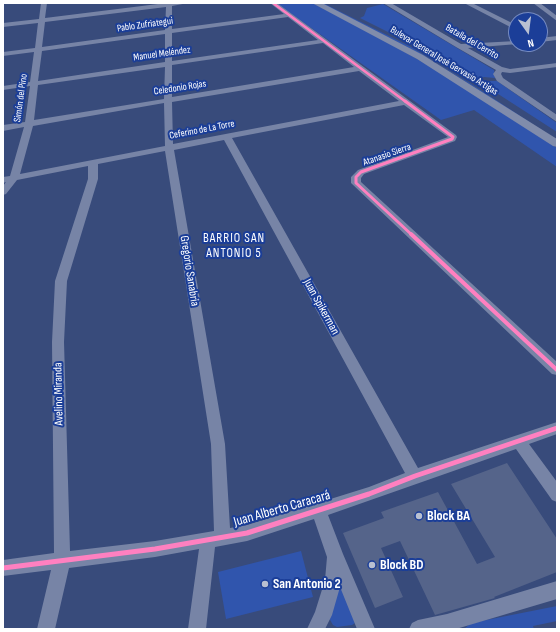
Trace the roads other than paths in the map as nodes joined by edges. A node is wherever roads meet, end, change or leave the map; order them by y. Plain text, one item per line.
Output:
1 (44, 3) edge
2 (185, 3) edge
3 (273, 3) edge
4 (316, 3) edge
5 (326, 3) edge
6 (386, 3) edge
7 (467, 3) edge
8 (536, 3) edge
9 (169, 4) edge
10 (290, 15) junction
11 (557, 19) edge
12 (42, 21) junction
13 (508, 24) edge
14 (3, 25) edge
15 (168, 32) junction
16 (324, 41) junction
17 (508, 43) edge
18 (458, 46) junction
19 (38, 50) junction
20 (3, 54) edge
21 (168, 63) junction
22 (557, 65) edge
23 (361, 68) junction
24 (500, 70) junction
25 (34, 83) junction
26 (3, 88) edge
27 (168, 100) junction
28 (405, 102) junction
29 (555, 116) edge
30 (29, 123) junction
31 (3, 128) edge
32 (557, 136) edge
33 (227, 137) junction
34 (557, 144) edge
35 (169, 148) junction
36 (93, 162) junction
37 (14, 178) junction
38 (3, 180) edge
39 (3, 192) edge
40 (557, 370) edge
41 (557, 428) edge
42 (518, 440) junction
43 (414, 476) junction
44 (557, 495) edge
45 (319, 511) junction
46 (215, 539) junction
47 (335, 556) junction
48 (62, 561) junction
49 (3, 568) edge
50 (557, 590) edge
51 (448, 626) edge
52 (46, 629) edge
53 (197, 629) edge
54 (316, 629) edge
55 (366, 629) edge
56 (418, 629) edge

1 - 12 street, Simón del Pino
2 - 9 street
3 - 10 street, Atanasio Sierra
4 - 34 main road, Bulevar General José Gervasio Artigas
5 - 32 main road, Bulevar General José Gervasio Artigas
6 - 18 street, Batalla del Cerrito
7 - 13 street
8 - 11 street
9 - 12 street
9 - 15 street, Gregorio Sanabria
10 - 15 street, Pablo Zufriategui
10 - 16 street, Atanasio Sierra
12 - 14 street
12 - 19 street, Simón del Pino
15 - 19 street, Pablo Zufriategui
15 - 21 street, Gregorio Sanabria
16 - 21 street, Manuel Meléndez
16 - 23 street, Atanasio Sierra
17 - 18 street
18 - 24 street, Batalla del Cerrito
19 - 20 street, Pablo Zufriategui
19 - 25 street, Simón del Pino
21 - 25 street, Manuel Meléndez
21 - 27 street, Gregorio Sanabria
22 - 24 street
23 - 27 street, Celedonio Rojas
23 - 28 street, Atanasio Sierra
24 - 29 street, Batalla del Cerrito
25 - 26 street, Manuel Meléndez
25 - 30 street, Simón del Pino
27 - 30 street, Celedonio Rojas
27 - 35 street, Gregorio Sanabria
28 - 33 street, Ceferino de La Torre
28 - 40 street, Atanasio Sierra
30 - 31 street, Celedonio Rojas
30 - 37 street, Simón del Pino
33 - 35 street, Ceferino de La Torre
33 - 43 street, Juan Spikerman
35 - 36 street, Ceferino de La Torre
35 - 46 street, Gregorio Sanabria
36 - 37 street, Ceferino de La Torre
36 - 48 street, Avelino Miranda
37 - 38 street, Ceferino de La Torre
37 - 39 street, Simón del Pino
41 - 42 street, Juan Alberto Caracará
42 - 43 street, Juan Alberto Caracará
42 - 44 street
43 - 45 street, Juan Alberto Caracará
45 - 46 street, Juan Alberto Caracará
45 - 47 street
46 - 48 street, Juan Alberto Caracará
46 - 53 street, Gregorio Sanabria
47 - 54 street
47 - 55 street
48 - 49 street, Juan Alberto Caracará
48 - 52 street, Avelino Miranda
50 - 51 street
51 - 56 street

